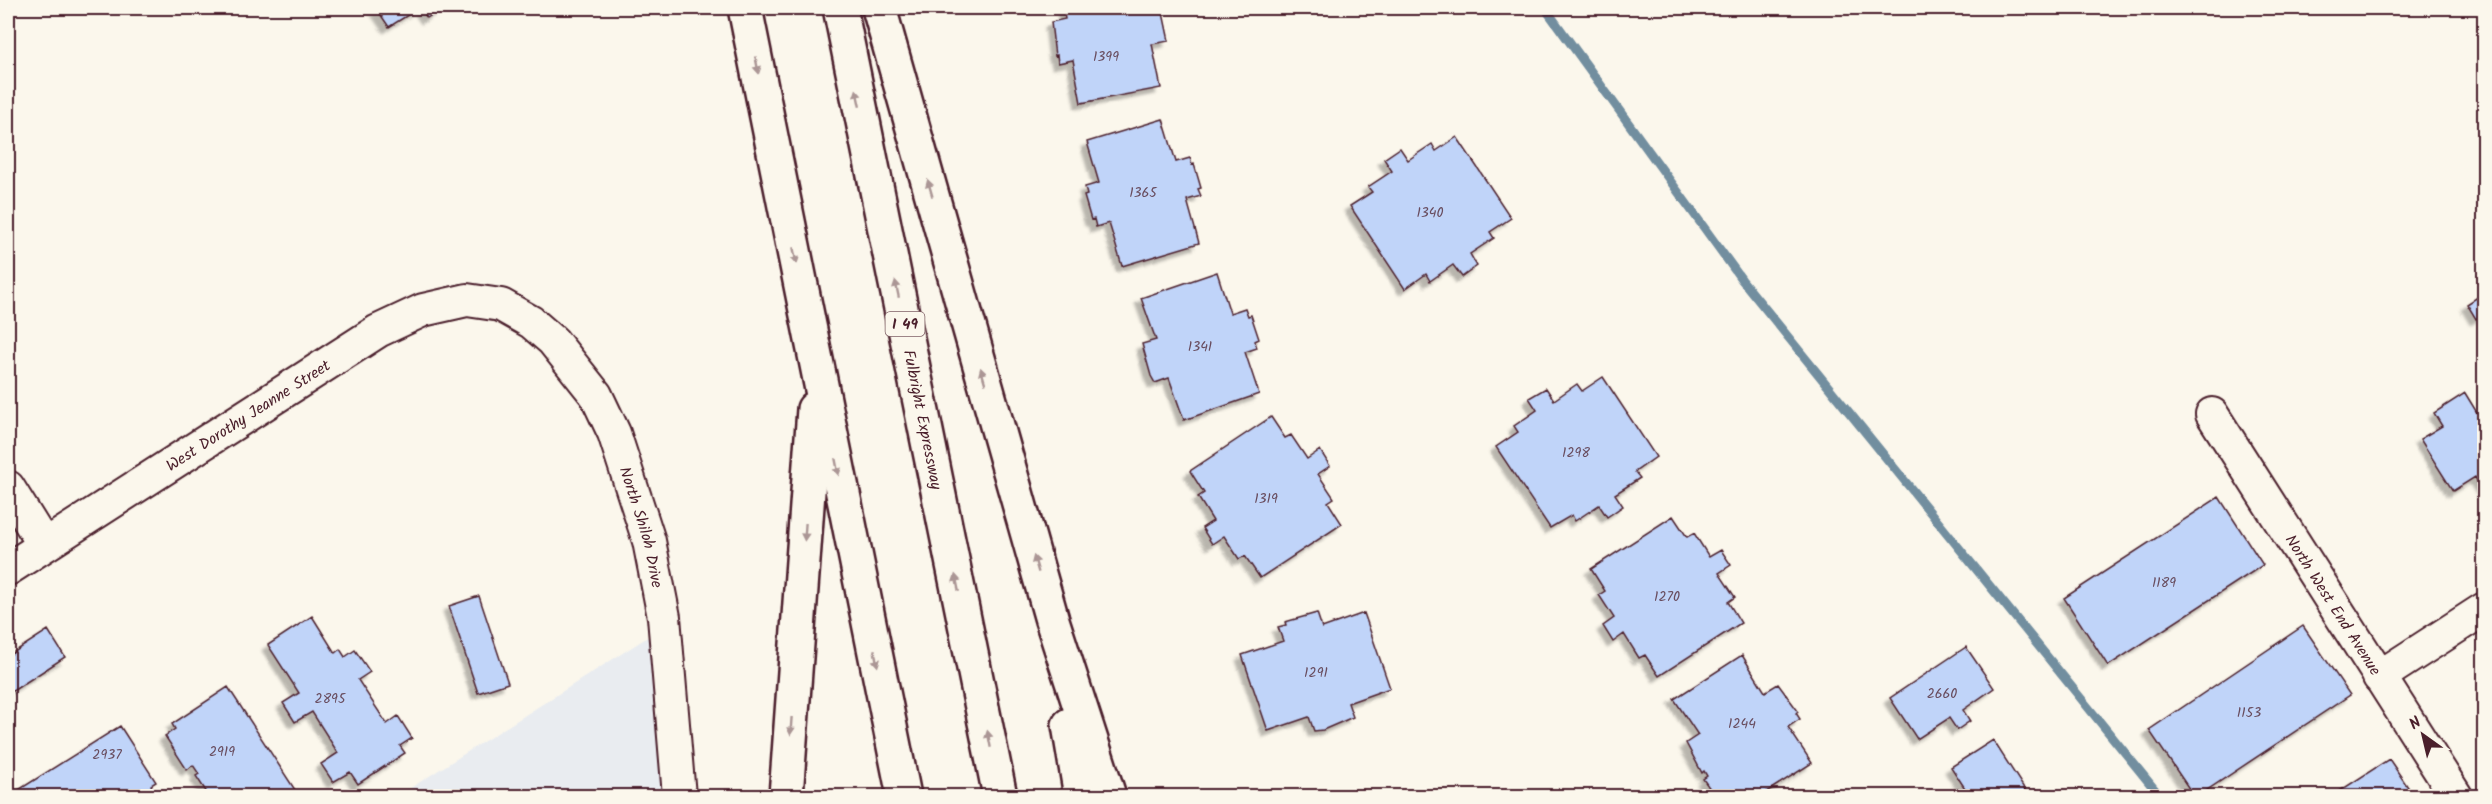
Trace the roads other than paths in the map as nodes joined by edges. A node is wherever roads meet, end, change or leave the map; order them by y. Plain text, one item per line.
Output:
1 (745, 8) edge
2 (840, 8) edge
3 (879, 8) edge
4 (501, 306) joint
5 (817, 368) junction
6 (2212, 414) dead end
7 (8, 487) edge
8 (44, 545) junction
9 (8, 569) edge
10 (2484, 609) edge
11 (1052, 620) junction
12 (2379, 677) junction
13 (679, 796) edge
14 (786, 796) edge
15 (904, 796) edge
16 (1000, 796) edge
17 (1081, 796) edge
18 (1109, 796) edge
19 (2456, 796) edge

1 -> 5 highway
16 -> 2 highway, Fulbright Expressway / I 49
11 -> 3 highway
4 - 8 street, West Dorothy Jeanne Street
4 - 13 street, North Shiloh Drive
5 -> 14 highway
5 -> 15 highway
6 - 12 street, North West End Avenue
7 - 8 street
8 - 9 street, West Dorothy Jeanne Street
10 - 12 street
11 - 17 highway
11 - 18 highway
12 - 19 street, North West End Avenue

